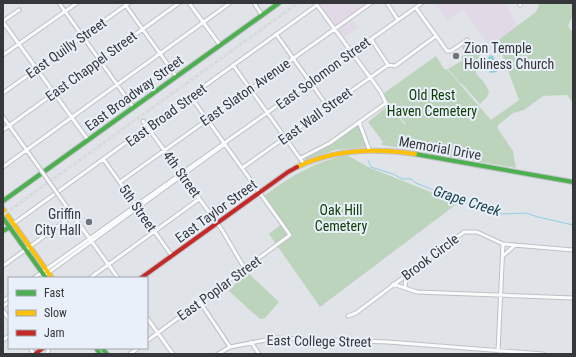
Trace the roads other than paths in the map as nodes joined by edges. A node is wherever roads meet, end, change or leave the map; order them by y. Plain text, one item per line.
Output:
1 (59, 3) edge
2 (77, 3) edge
3 (179, 3) edge
4 (189, 3) edge
5 (230, 3) edge
6 (254, 3) edge
7 (279, 3) edge
8 (371, 3) edge
9 (387, 3) edge
10 (422, 3) edge
11 (126, 4) edge
12 (416, 8) junction
13 (19, 10) dead end
14 (65, 12) junction
15 (262, 15) junction
16 (398, 20) junction
17 (3, 21) edge
18 (203, 22) junction
19 (334, 28) junction
20 (143, 29) junction
21 (276, 34) junction
22 (83, 36) junction
23 (436, 36) junction
24 (371, 40) junction
25 (467, 40) dead end
26 (18, 44) junction
27 (220, 45) junction
28 (160, 54) junction
29 (3, 55) edge
30 (353, 55) junction
31 (293, 58) junction
32 (100, 60) junction
33 (233, 65) junction
34 (388, 65) junction
35 (36, 69) junction
36 (176, 76) junction
37 (370, 77) junction
38 (310, 82) junction
39 (117, 85) junction
40 (313, 86) dead end
41 (251, 88) junction
42 (3, 92) edge
43 (54, 93) junction
44 (191, 97) junction
45 (133, 107) junction
46 (328, 107) junction
47 (268, 113) junction
48 (3, 117) edge
49 (72, 118) junction
50 (207, 119) junction
51 (143, 121) dead end
52 (360, 122) junction
53 (9, 125) junction
54 (148, 128) junction
55 (3, 130) edge
56 (285, 137) junction
57 (88, 140) junction
58 (224, 144) junction
59 (369, 149) junction
60 (26, 150) junction
61 (164, 150) junction
62 (301, 158) junction
63 (104, 160) junction
64 (304, 164) junction
65 (3, 167) edge
66 (242, 168) junction
67 (181, 175) junction
68 (120, 182) junction
69 (573, 182) edge
70 (260, 193) junction
71 (200, 199) junction
72 (3, 202) edge
73 (136, 207) junction
74 (3, 209) edge
75 (3, 218) edge
76 (68, 219) dead end
77 (13, 224) junction
78 (217, 224) junction
79 (9, 227) junction
80 (3, 231) edge
81 (154, 232) junction
82 (91, 240) junction
83 (503, 244) junction
84 (515, 245) junction
85 (28, 248) junction
86 (573, 250) edge
87 (172, 256) junction
88 (503, 256) junction
89 (108, 264) junction
90 (3, 266) edge
91 (245, 269) junction
92 (45, 274) edge
93 (406, 274) junction
94 (91, 277) edge
95 (117, 277) edge
96 (142, 277) edge
97 (394, 284) junction
98 (405, 288) junction
99 (501, 296) junction
100 (573, 298) edge
101 (200, 302) junction
102 (348, 316) dead end
103 (148, 319) edge
104 (158, 333) junction
105 (148, 340) edge
106 (251, 342) junction
107 (230, 347) junction
108 (462, 348) junction
109 (498, 351) junction
110 (173, 354) edge
111 (218, 354) edge
112 (258, 354) edge
113 (462, 354) edge
114 (543, 354) edge

1 - 14 street
2 - 14 street
3 - 20 street, East Chappel Street
4 - 18 street
5 - 18 street
6 - 15 street
7 - 15 main road, East Broadway Street
8 - 19 street, East Slaton Avenue
9 - 16 street
10 - 12 street, East Solomon Street
11 - 20 street
11 - 22 street, East Quilly Street
12 - 16 street, East Solomon Street
12 - 23 street
13 - 17 street
14 - 22 street
14 - 26 street
15 - 27 main road, East Broadway Street
16 - 24 street, East Solomon Street
17 - 26 street
18 - 27 street
18 - 28 street
19 - 21 street, East Broad Street
19 - 30 street
19 - 31 street, East Slaton Avenue
20 - 28 street
20 - 32 street, East Chappel Street
21 - 31 street
21 - 33 street, East Broad Street
22 - 32 street
22 - 35 street, East Quilly Street
23 - 25 street
23 - 34 street, East Wall Street
24 - 30 street, East Solomon Street
24 - 34 street
26 - 29 street
26 - 35 street
27 - 36 main road, East Broadway Street
28 - 36 street
28 - 39 street
30 - 37 street
30 - 38 street, East Solomon Street
31 - 38 street
31 - 41 street, East Slaton Avenue
32 - 39 street
32 - 43 street, East Chappel Street
33 - 41 street
33 - 44 street, East Broad Street
34 - 37 street, East Wall Street
35 - 42 street, East Quilly Street
35 - 43 street
36 - 45 main road, East Broadway Street
37 - 46 street, East Wall Street
37 - 52 street
38 - 47 street, East Solomon Street
39 - 45 street
39 - 49 street
40 - 46 street
41 - 47 street
41 - 50 street, East Slaton Avenue
43 - 49 street
43 - 53 street, East Chappel Street
44 - 50 street
44 - 54 street, East Broad Street
45 - 57 main road, East Broadway Street
46 - 56 street, East Wall Street
47 - 56 street
47 - 58 street, East Solomon Street
48 - 53 street
49 - 57 street
49 - 60 street
50 - 58 street
50 - 61 street, East Slaton Avenue
51 - 54 street, 4th Street
52 - 59 street
52 - 62 street
53 - 55 street, East Chappel Street
53 - 60 street
54 - 61 street, 4th Street
54 - 63 street, East Broad Street
56 - 62 street
56 - 66 street, East Wall Street
57 - 72 main road, East Broadway Street
58 - 66 street
58 - 67 street, East Solomon Street
59 - 64 main road, Memorial Drive
59 - 69 main road, Memorial Drive
60 - 65 street
60 - 82 street, bridge
61 - 67 street, 4th Street
61 - 68 street, East Slaton Avenue
62 - 64 street
63 - 68 street, 5th Street
63 - 77 street, East Broad Street
64 - 70 main road, East Taylor Street
66 - 70 street
67 - 71 street, 4th Street
67 - 73 street, East Solomon Street
68 - 73 street, 5th Street
70 - 78 main road, East Taylor Street
70 - 91 street, East Poplar Street
71 - 78 street, 4th Street
71 - 81 street
73 - 81 street, 5th Street
73 - 82 street, East Solomon Street
74 - 77 main road
75 - 79 main road
76 - 85 street
77 - 79 main road
77 - 85 main road
78 - 87 main road, East Taylor Street
78 - 91 street, 4th Street
79 - 80 main road
79 - 85 main road
81 - 87 street, 5th Street
81 - 89 street
82 - 89 street
82 - 92 street, East Solomon Street
83 - 84 street, Brook Circle
83 - 88 street
83 - 93 street, Brook Circle
84 - 86 street, Brook Circle
84 - 88 street
85 - 90 street
85 - 92 main road
87 - 96 main road, East Taylor Street
88 - 99 street
89 - 94 street
89 - 95 street
91 - 101 street, East Poplar Street
93 - 97 street, Brook Circle
93 - 98 street
97 - 98 street, Brook Circle
97 - 102 street
98 - 99 street, Brook Circle
99 - 100 street, Brook Circle
99 - 109 street
101 - 104 street, East Poplar Street
101 - 107 street
103 - 104 street
104 - 105 street, East Poplar Street
104 - 110 street
106 - 107 street, East College Street
106 - 108 street, East College Street
106 - 112 street
107 - 111 street, East College Street
108 - 109 street, East College Street
108 - 113 street
109 - 114 street, East College Street

